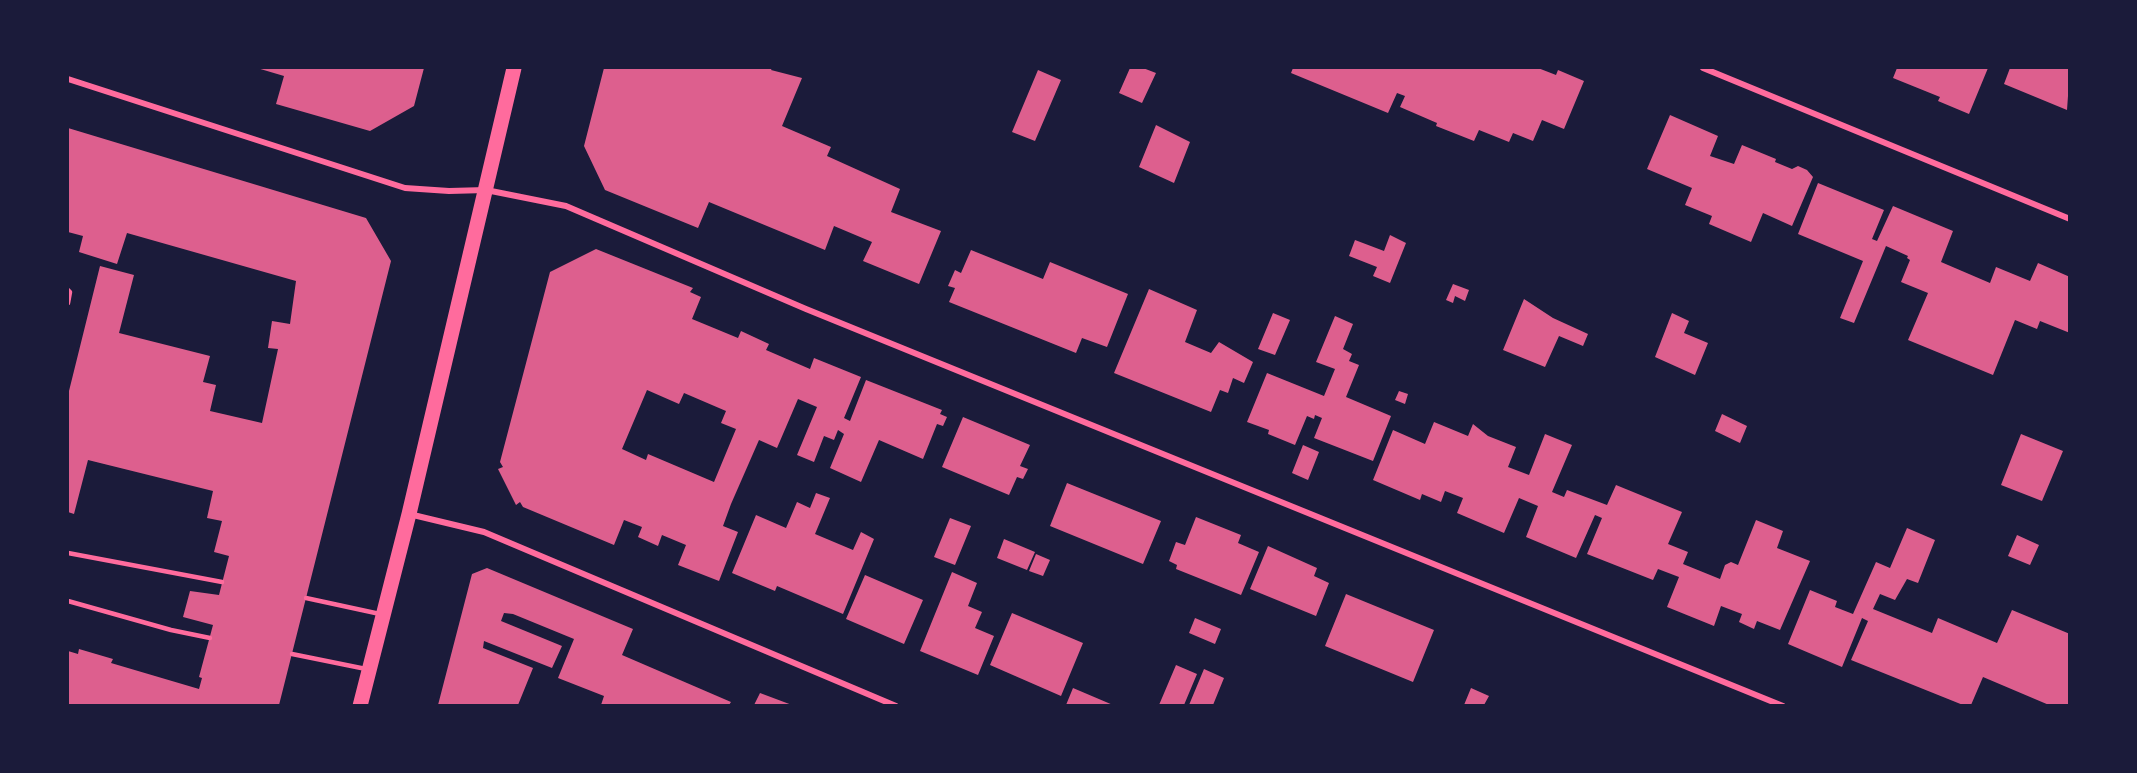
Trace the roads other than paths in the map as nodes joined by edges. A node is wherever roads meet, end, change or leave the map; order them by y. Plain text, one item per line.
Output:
1 (514, 68) edge
2 (1703, 68) edge
3 (68, 79) edge
4 (486, 190) junction
5 (2070, 219) edge
6 (68, 290) edge
7 (68, 303) edge
8 (409, 514) junction
9 (68, 553) edge
10 (222, 582) dead end
11 (306, 598) dead end
12 (68, 601) edge
13 (383, 614) junction
14 (210, 638) dead end
15 (292, 654) dead end
16 (369, 670) junction
17 (360, 705) edge
18 (896, 705) edge
19 (1783, 705) edge

1 - 4 main road
2 - 5 street
3 - 4 street
4 - 8 main road
4 - 19 street
6 - 7 lane
8 - 13 main road
8 - 18 street
9 - 10 lane
11 - 13 lane
12 - 14 lane
13 - 16 main road
15 - 16 lane
16 - 17 main road

